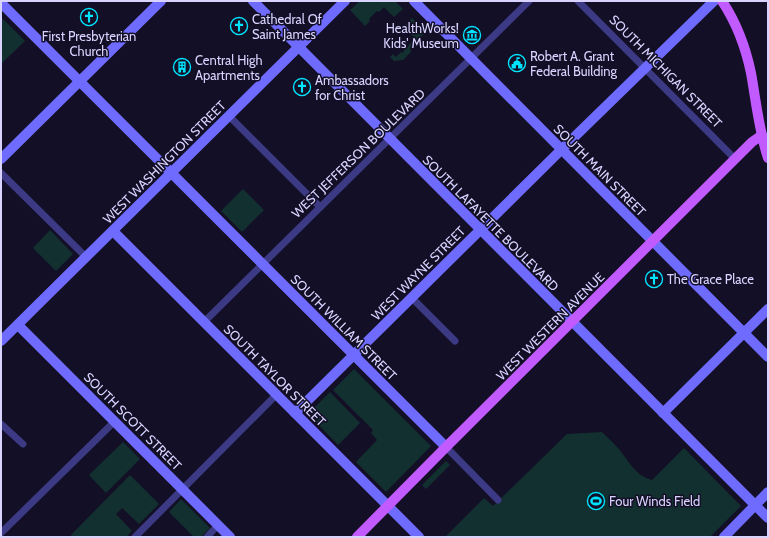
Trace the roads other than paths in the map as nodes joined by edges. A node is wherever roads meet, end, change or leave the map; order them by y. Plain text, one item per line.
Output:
1 (161, 1) edge
2 (253, 1) edge
3 (345, 1) edge
4 (414, 1) edge
5 (529, 1) edge
6 (578, 1) edge
7 (714, 1) edge
8 (722, 1) edge
9 (1, 3) edge
10 (299, 47) junction
11 (472, 59) junction
12 (645, 68) junction
13 (79, 82) junction
14 (229, 116) junction
15 (762, 134) junction
16 (390, 139) junction
17 (562, 149) junction
18 (1, 158) edge
19 (768, 158) edge
20 (735, 159) junction
21 (1, 173) edge
22 (172, 173) junction
23 (320, 207) junction
24 (480, 230) junction
25 (113, 231) junction
26 (653, 242) junction
27 (86, 257) junction
28 (262, 264) junction
29 (412, 298) junction
30 (768, 309) edge
31 (204, 322) junction
32 (572, 322) junction
33 (18, 325) junction
34 (744, 333) junction
35 (1, 341) edge
36 (455, 341) dead end
37 (354, 355) junction
38 (768, 357) edge
39 (277, 394) junction
40 (295, 413) junction
41 (663, 413) junction
42 (114, 421) junction
43 (1, 424) edge
44 (23, 444) dead end
45 (446, 447) junction
46 (182, 489) junction
47 (768, 492) edge
48 (498, 500) dead end
49 (388, 505) junction
50 (755, 506) junction
51 (768, 518) edge
52 (218, 525) junction
53 (1, 534) edge
54 (135, 537) edge
55 (206, 537) edge
56 (230, 537) edge
57 (357, 537) edge
58 (419, 537) edge
59 (724, 537) edge

1 - 13 street
2 - 10 street, SOUTH LAFAYETTE BOULEVARD
3 - 10 street, WEST WASHINGTON STREET
4 - 11 street, SOUTH MAIN STREET
5 - 11 street, WEST JEFFERSON BOULEVARD
6 - 12 street, SOUTH MICHIGAN STREET
7 - 12 street, WEST WAYNE STREET
8 - 15 main road
9 - 13 street, SOUTH WILLIAM STREET
10 - 14 street, WEST WASHINGTON STREET
10 - 16 street, SOUTH LAFAYETTE BOULEVARD
11 - 16 street, WEST JEFFERSON BOULEVARD
11 - 17 street, SOUTH MAIN STREET
12 - 17 street, WEST WAYNE STREET
12 - 20 street, SOUTH MICHIGAN STREET
13 - 18 street
13 - 22 street, SOUTH WILLIAM STREET
14 - 22 street, WEST WASHINGTON STREET
14 - 23 street
15 - 19 main road
15 - 20 main road, WEST WESTERN AVENUE
16 - 23 street, WEST JEFFERSON BOULEVARD
16 - 24 street, SOUTH LAFAYETTE BOULEVARD
17 - 24 street, WEST WAYNE STREET
17 - 26 street, SOUTH MAIN STREET
20 - 26 main road, WEST WESTERN AVENUE
21 - 27 street
22 - 25 street, WEST WASHINGTON STREET
22 - 28 street, SOUTH WILLIAM STREET
23 - 28 street, WEST JEFFERSON BOULEVARD
24 - 29 street, WEST WAYNE STREET
24 - 32 street, SOUTH LAFAYETTE BOULEVARD
25 - 27 street, WEST WASHINGTON STREET
25 - 31 street, SOUTH TAYLOR STREET
26 - 32 main road, WEST WESTERN AVENUE
26 - 34 street, SOUTH MAIN STREET
27 - 33 street, WEST WASHINGTON STREET
28 - 31 street, WEST JEFFERSON BOULEVARD
28 - 37 street, SOUTH WILLIAM STREET
29 - 36 street
29 - 37 street, WEST WAYNE STREET
30 - 34 street
31 - 39 street, SOUTH TAYLOR STREET
32 - 41 street, SOUTH LAFAYETTE BOULEVARD
32 - 45 main road, WEST WESTERN AVENUE
33 - 35 street, WEST WASHINGTON STREET
33 - 42 street, SOUTH SCOTT STREET
34 - 38 street, SOUTH MAIN STREET
34 - 41 street
37 - 40 street, WEST WAYNE STREET
37 - 45 street, SOUTH WILLIAM STREET
39 - 40 street, SOUTH TAYLOR STREET
39 - 46 street
40 - 49 street, SOUTH TAYLOR STREET
41 - 50 street, SOUTH LAFAYETTE BOULEVARD
42 - 46 street, SOUTH SCOTT STREET
42 - 53 street
43 - 44 street
45 - 48 street, SOUTH WILLIAM STREET
45 - 49 main road, WEST WESTERN AVENUE
46 - 52 street, SOUTH SCOTT STREET
46 - 54 street
47 - 50 street
49 - 57 main road, WEST WESTERN AVENUE
49 - 58 street, SOUTH TAYLOR STREET
50 - 51 street, SOUTH LAFAYETTE BOULEVARD
50 - 59 street
52 - 55 street
52 - 56 street, SOUTH SCOTT STREET

